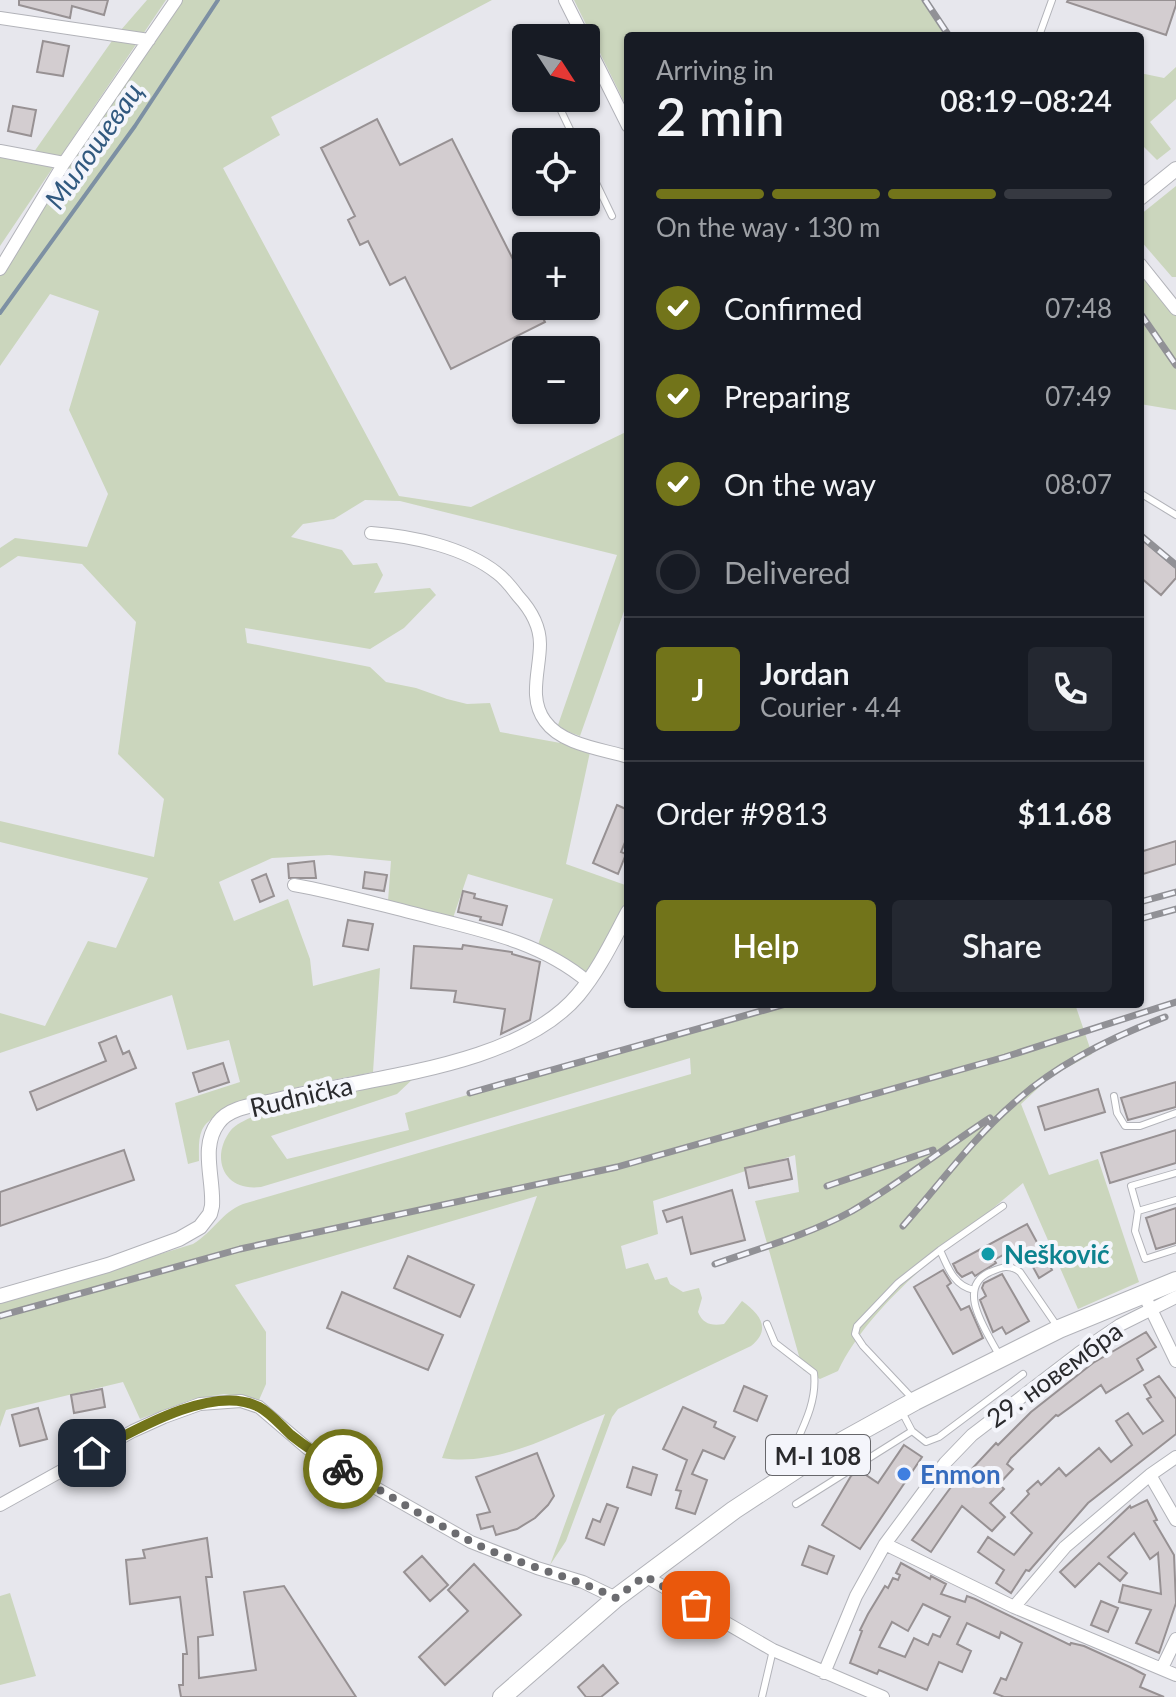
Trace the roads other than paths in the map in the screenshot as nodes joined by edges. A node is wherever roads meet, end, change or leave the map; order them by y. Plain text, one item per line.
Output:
1 (176, 0) edge
2 (565, 0) edge
3 (1052, 0) edge
4 (0, 18) edge
5 (577, 24) edge
6 (1040, 32) edge
7 (149, 40) junction
8 (600, 81) edge
9 (624, 120) edge
10 (0, 151) edge
11 (64, 163) junction
12 (1176, 169) edge
13 (600, 191) edge
14 (1144, 195) edge
15 (612, 216) dead end
16 (0, 269) edge
17 (1144, 269) edge
18 (1176, 309) edge
19 (1144, 495) edge
20 (1176, 515) edge
21 (371, 533) dead end
22 (624, 756) edge
23 (294, 885) dead end
24 (624, 919) edge
25 (588, 982) junction
26 (1114, 1096) dead end
27 (1176, 1113) edge
28 (1176, 1173) edge
29 (1176, 1200) edge
30 (1003, 1206) dead end
31 (1138, 1211) junction
32 (1176, 1249) edge
33 (940, 1250) junction
34 (1176, 1281) edge
35 (974, 1290) junction
36 (0, 1296) edge
37 (1176, 1297) edge
38 (1147, 1301) junction
39 (767, 1324) dead end
40 (1059, 1329) junction
41 (1000, 1358) junction
42 (1176, 1361) edge
43 (1023, 1374) dead end
44 (908, 1405) junction
45 (912, 1431) junction
46 (1176, 1457) edge
47 (1150, 1475) junction
48 (782, 1478) junction
49 (796, 1504) dead end
50 (0, 1505) edge
51 (1176, 1520) edge
52 (885, 1544) junction
53 (645, 1576) junction
54 (616, 1598) junction
55 (1014, 1607) junction
56 (1176, 1639) edge
57 (773, 1650) junction
58 (1162, 1668) junction
59 (824, 1673) junction
60 (1176, 1675) edge
61 (502, 1697) edge
62 (762, 1697) edge
63 (883, 1697) edge

1 - 7 street
2 - 5 street
3 - 6 lane
4 - 7 street
7 - 11 street
8 - 9 street
10 - 11 street
11 - 16 street
12 - 14 street
13 - 15 lane
17 - 18 street
19 - 20 lane
21 - 22 street
23 - 25 street
24 - 25 street, Rudnička
25 - 36 street, Rudnička
26 - 27 lane
28 - 31 lane
29 - 31 lane
30 - 33 lane
31 - 32 lane
33 - 35 lane
33 - 44 lane
34 - 38 main road, M-I 108
35 - 40 lane
35 - 41 lane
37 - 38 street, 29. новембра
38 - 40 main road, M-I 108
38 - 42 street
38 - 52 street, 29. новембра
39 - 48 lane
40 - 41 main road, M-I 108
41 - 44 main road, M-I 108
43 - 45 lane
44 - 45 lane
44 - 48 main road, M-I 108
45 - 49 lane
46 - 47 street
47 - 51 street
47 - 55 street
48 - 53 main road, M-I 108
50 - 54 street
52 - 55 street
52 - 59 street, 29. новембра
53 - 54 main road, M-I 108
53 - 57 street
54 - 61 main road, M-I 108
55 - 58 street
56 - 58 street
57 - 59 street
57 - 62 lane
58 - 60 street
59 - 63 street

